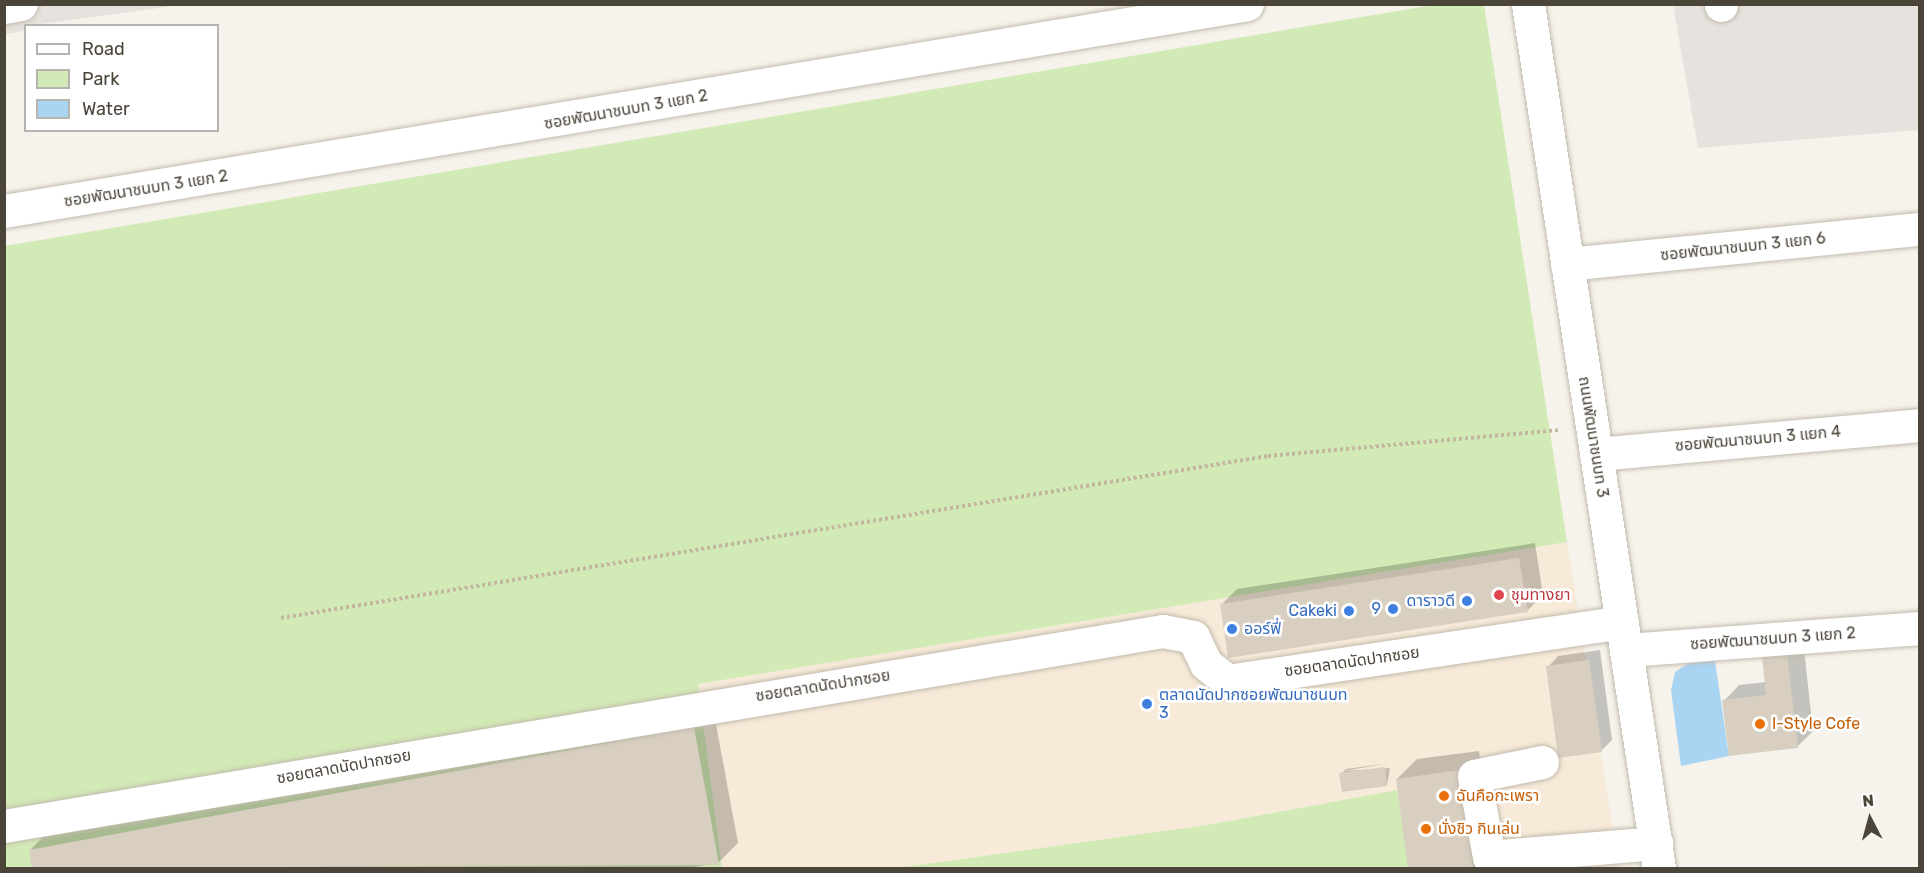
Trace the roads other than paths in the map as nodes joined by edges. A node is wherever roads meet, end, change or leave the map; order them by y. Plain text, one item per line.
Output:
1 (21, 4) edge
2 (1246, 4) edge
3 (1528, 4) edge
4 (4, 7) edge
5 (4, 212) edge
6 (1920, 229) edge
7 (1567, 264) junction
8 (1920, 425) edge
9 (1594, 441) junction
10 (1920, 628) edge
11 (1624, 636) junction
12 (1542, 762) dead end
13 (4, 826) edge
14 (1657, 856) edge

1 - 4 street
2 - 5 street, ซอยพัฒนาชนบท 3 แยก 2
3 - 7 street, ถนนพัฒนาชนบท 3
6 - 7 street, ซอยพัฒนาชนบท 3 แยก 6
7 - 9 street, ถนนพัฒนาชนบท 3
8 - 9 street, ซอยพัฒนาชนบท 3 แยก 4
9 - 11 street, ถนนพัฒนาชนบท 3
10 - 11 street, ซอยพัฒนาชนบท 3 แยก 2
11 - 13 street, ซอยตลาดนัดปากซอย
11 - 14 street, ถนนพัฒนาชนบท 3
12 - 14 street

